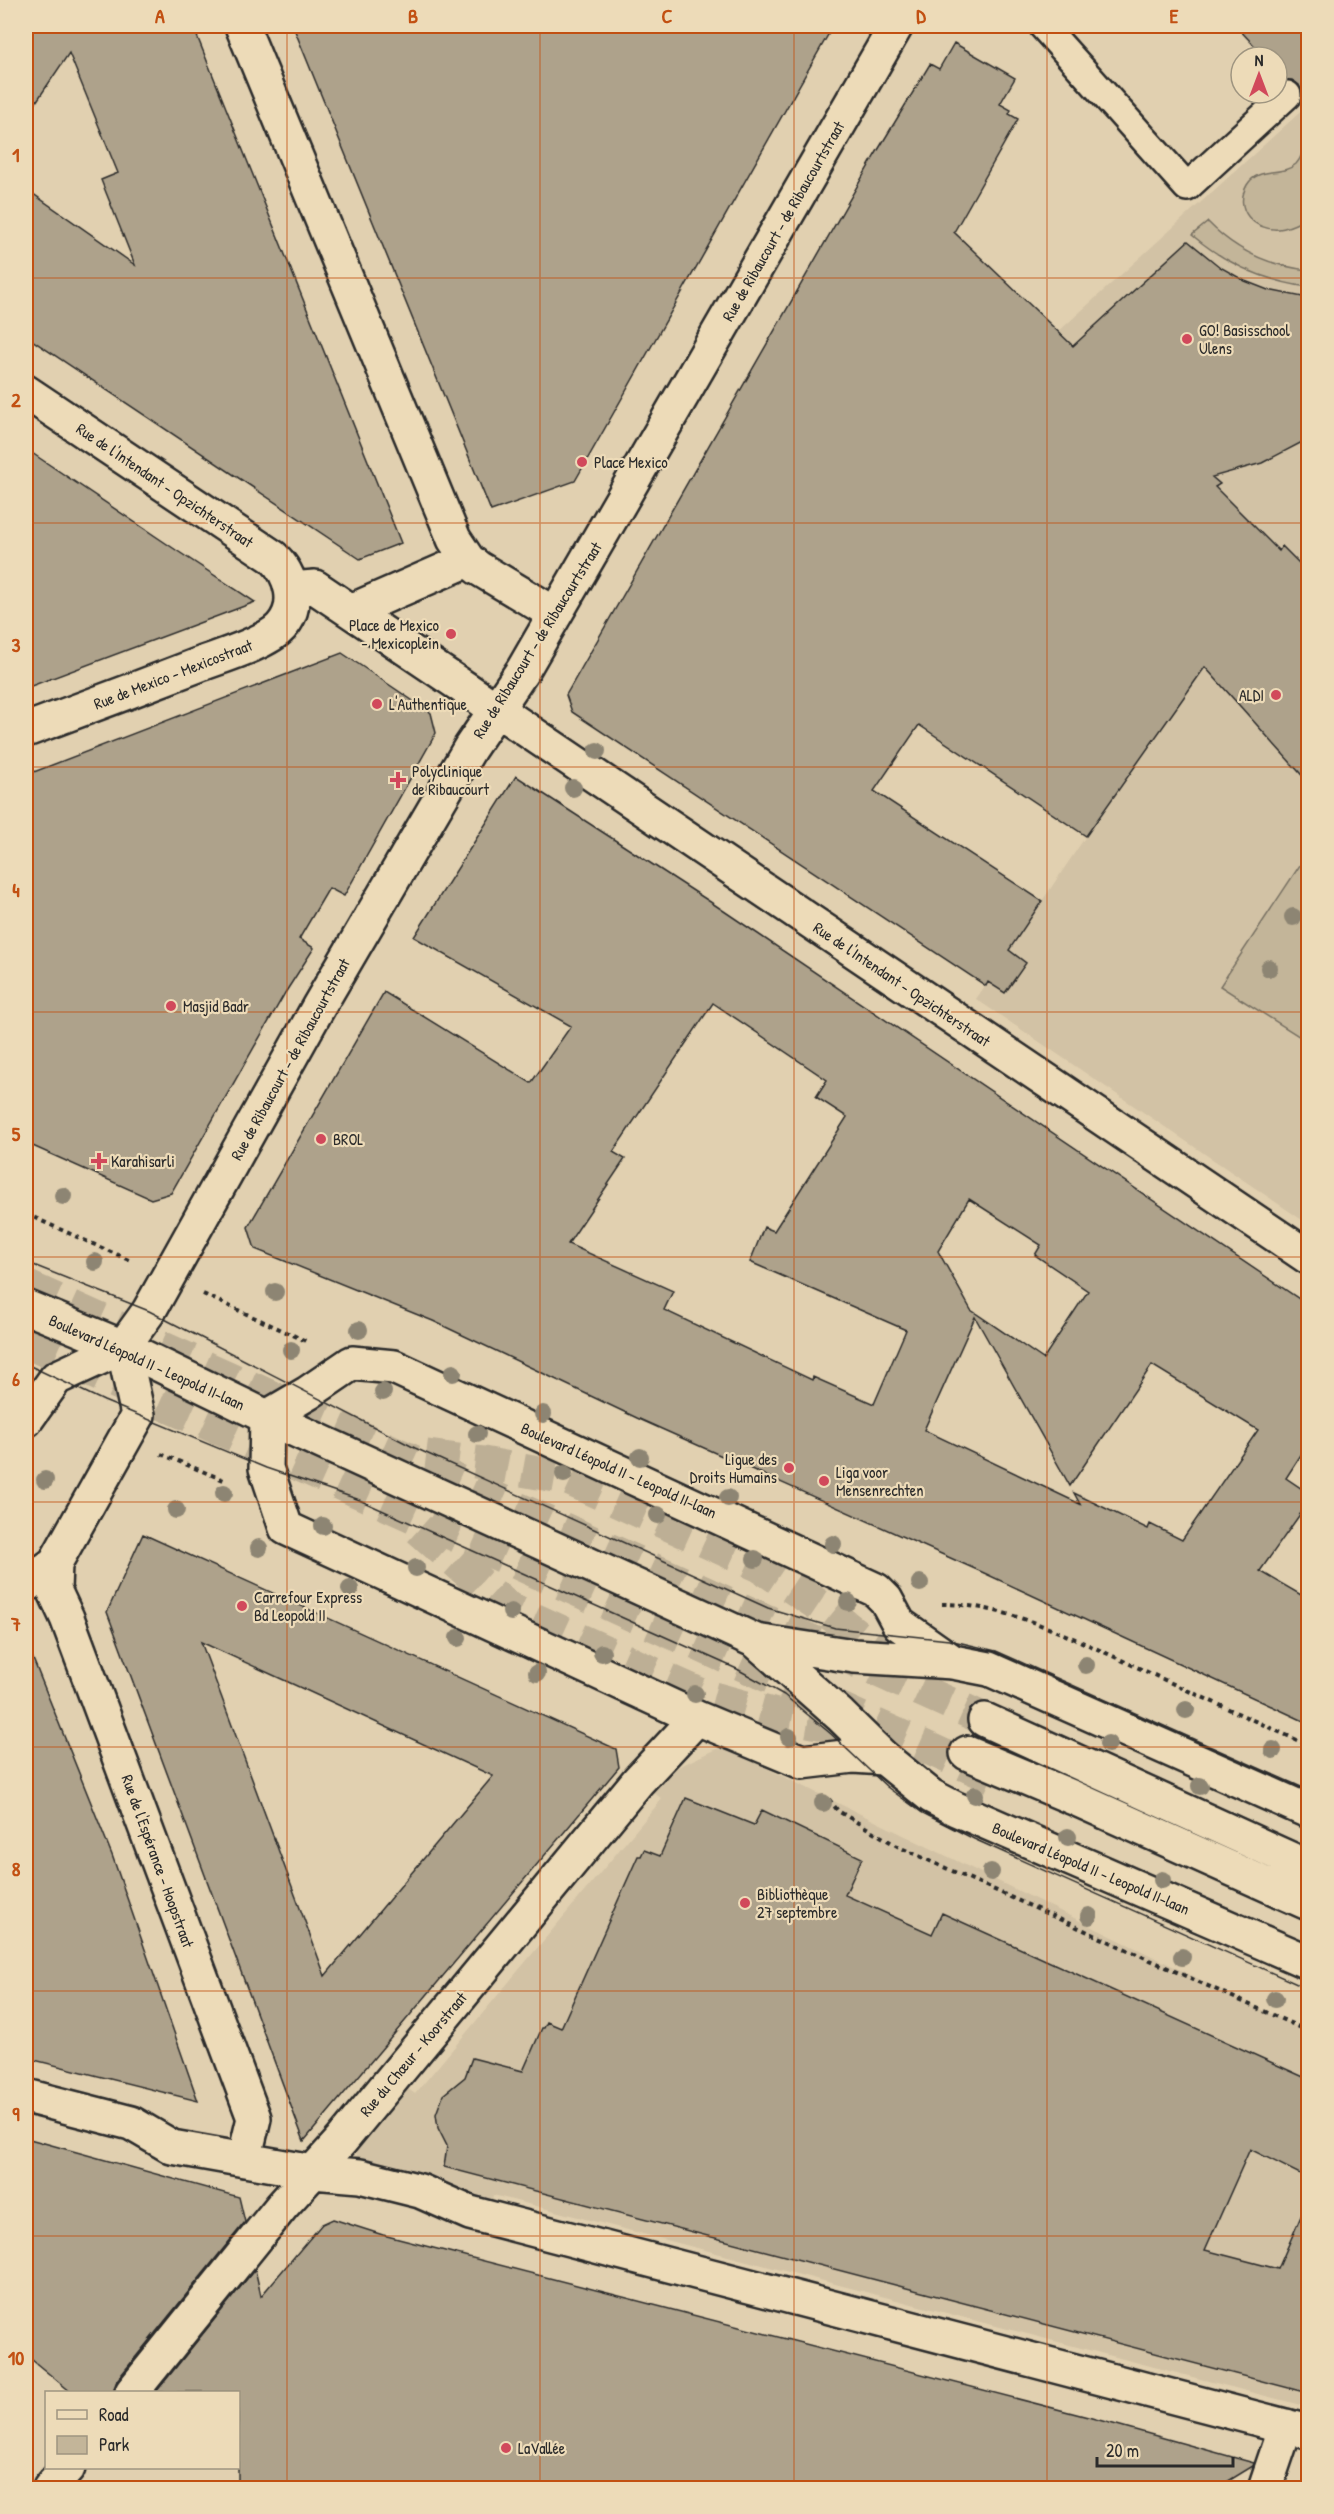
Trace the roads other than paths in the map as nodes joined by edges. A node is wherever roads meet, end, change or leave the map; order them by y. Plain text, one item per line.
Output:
1 (242, 26) edge
2 (896, 26) edge
3 (1043, 26) edge
4 (1276, 105) edge
5 (26, 392) edge
6 (468, 560) junction
7 (291, 589) junction
8 (351, 611) junction
9 (555, 614) junction
10 (497, 710) junction
11 (26, 730) edge
12 (1308, 1257) edge
13 (26, 1307) edge
14 (123, 1347) junction
15 (267, 1417) junction
16 (26, 1420) edge
17 (55, 1563) junction
18 (26, 1585) edge
19 (756, 1641) junction
20 (953, 1662) junction
21 (697, 1718) junction
22 (985, 1720) tunnel mouth
23 (967, 1753) tunnel mouth
24 (884, 1758) junction
25 (1308, 1811) edge
26 (1308, 1868) edge
27 (1308, 1904) edge
28 (1308, 1962) edge
29 (26, 2096) edge
30 (244, 2160) junction
31 (313, 2172) junction
32 (133, 2391) edge
33 (1297, 2429) edge
34 (67, 2469) edge
35 (50, 2488) edge
36 (1265, 2488) edge

1 - 6 main road
2 - 9 main road, Rue de Ribaucourt - de Ribaucourtstraat
3 - 4 lane
5 - 7 main road, Rue de l'Intendant - Opzichterstraat
6 - 8 main road
6 - 9 main road
7 - 8 main road
7 - 11 main road, Rue de Mexico - Mexicostraat
8 - 10 main road
9 - 10 main road, Rue de Ribaucourt - de Ribaucourtstraat
10 - 12 main road, Rue de l'Intendant - Opzichterstraat
10 - 14 main road, Rue de Ribaucourt - de Ribaucourtstraat
13 - 14 main road, Boulevard Léopold II - Leopold II-laan
14 - 15 main road, Boulevard Léopold II - Leopold II-laan
14 - 16 main road, Rue de Ribaucourt - de Ribaucourtstraat
14 - 17 main road
15 - 19 main road, Boulevard Léopold II - Leopold II-laan
15 - 20 main road, Boulevard Léopold II - Leopold II-laan
15 - 21 main road
17 - 18 main road
17 - 30 main road, Rue de l'Espérance - Hoopstraat
19 - 20 main road, Boulevard Léopold II - Leopold II-laan
19 - 24 main road, Boulevard Léopold II - Leopold II-laan
20 - 25 main road, Boulevard Léopold II - Leopold II-laan
21 - 24 main road
21 - 31 main road, Rue du Chœur - Koorstraat
22 - 26 main road
23 - 27 main road
24 - 28 main road, Boulevard Léopold II - Leopold II-laan
29 - 30 main road
30 - 31 main road
31 - 32 main road, Rue du Chœur - Koorstraat
31 - 33 main road
33 - 36 main road
34 - 35 main road

